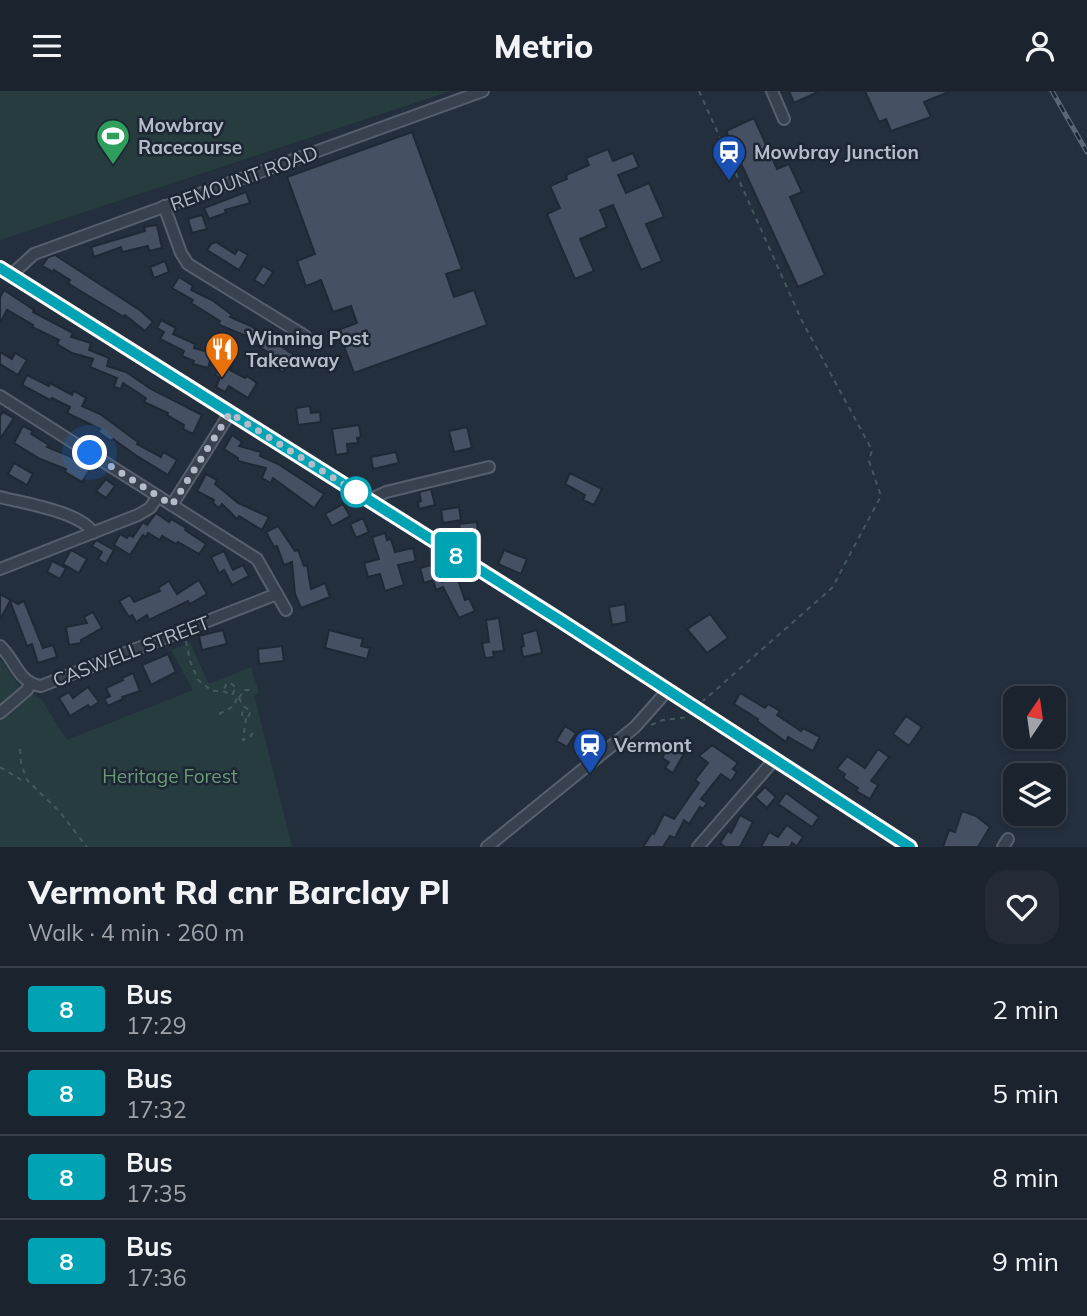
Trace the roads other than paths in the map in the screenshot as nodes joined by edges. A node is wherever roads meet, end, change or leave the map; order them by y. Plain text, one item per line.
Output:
1 (483, 91) edge
2 (772, 91) edge
3 (784, 119) dead end
4 (164, 206) junction
5 (0, 268) edge
6 (10, 275) junction
7 (305, 336) dead end
8 (0, 396) edge
9 (230, 413) junction
10 (489, 467) dead end
11 (158, 496) junction
12 (0, 498) edge
13 (369, 501) junction
14 (172, 505) junction
15 (93, 533) junction
16 (0, 569) edge
17 (277, 594) junction
18 (286, 610) dead end
19 (0, 646) edge
20 (30, 684) junction
21 (667, 691) junction
22 (0, 713) edge
23 (774, 760) junction
24 (487, 847) edge
25 (698, 847) edge
26 (910, 847) edge

1 - 4 street, REMOUNT ROAD
2 - 3 street
4 - 6 street, REMOUNT ROAD
4 - 7 street
5 - 6 street
6 - 9 street
8 - 11 street
9 - 13 street
9 - 14 street
10 - 13 street
11 - 14 street
11 - 15 street
12 - 15 street
13 - 21 street
14 - 17 street
15 - 16 street
17 - 18 street
17 - 20 street, CASWELL STREET
19 - 20 street, CASWELL STREET
20 - 22 street
21 - 23 street
21 - 24 street
23 - 25 street
23 - 26 street

